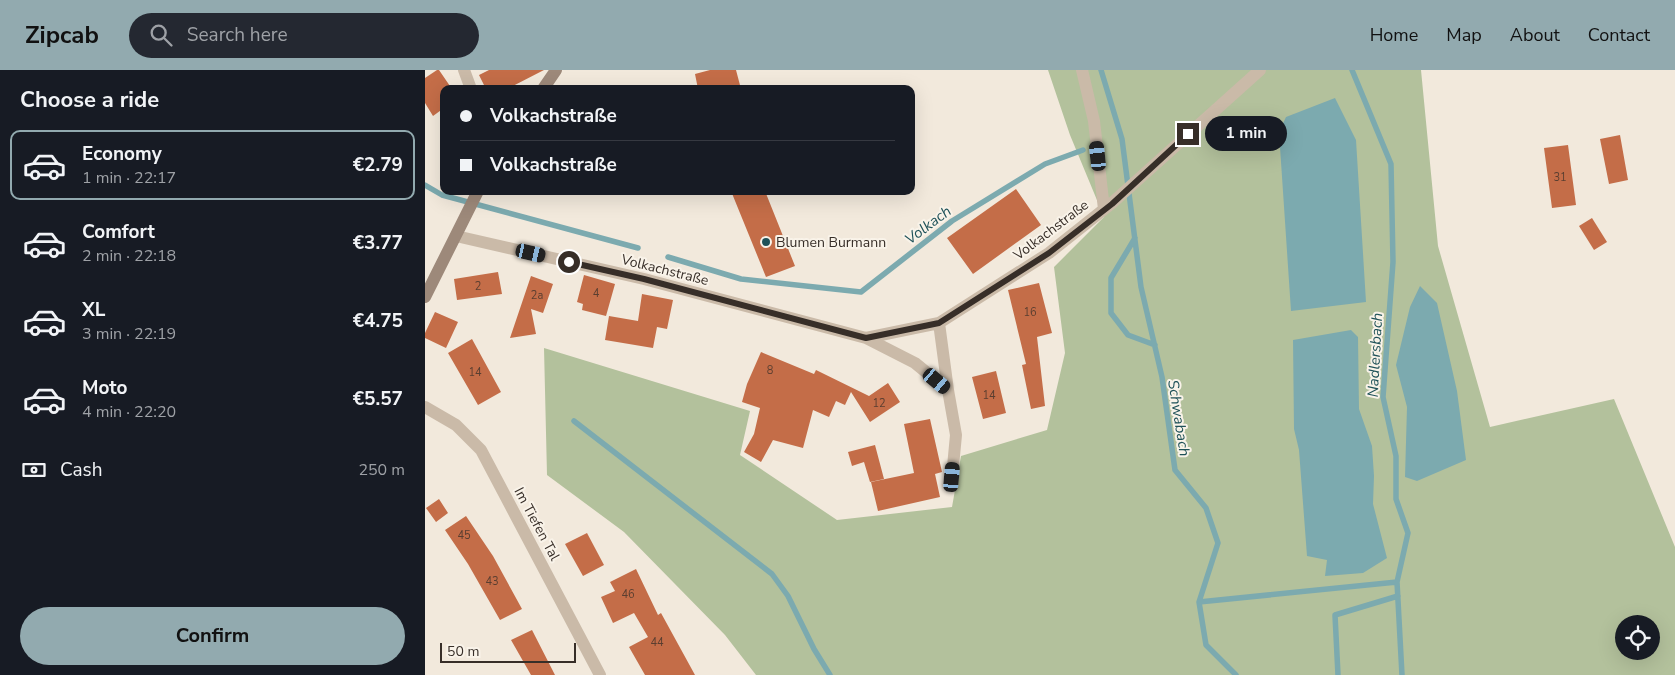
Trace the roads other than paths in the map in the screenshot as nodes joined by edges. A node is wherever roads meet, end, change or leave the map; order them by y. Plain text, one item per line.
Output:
1 (464, 70) edge
2 (556, 70) edge
3 (1082, 70) edge
4 (1260, 70) edge
5 (470, 85) edge
6 (546, 85) edge
7 (476, 195) edge
8 (1108, 206) junction
9 (458, 231) junction
10 (425, 297) edge
11 (939, 323) junction
12 (866, 338) junction
13 (948, 390) junction
14 (425, 407) edge
15 (952, 477) dead end
16 (600, 675) edge

1 - 5 street
2 - 6 main road
3 - 8 street, Volkachstraße
4 - 8 street, Volkachstraße
7 - 9 main road
8 - 11 street, Volkachstraße
9 - 10 main road
9 - 12 street, Volkachstraße
11 - 12 street, Volkachstraße
11 - 13 street
12 - 13 street, Volkachstraße
13 - 15 street
14 - 16 street, Im Tiefen Tal

